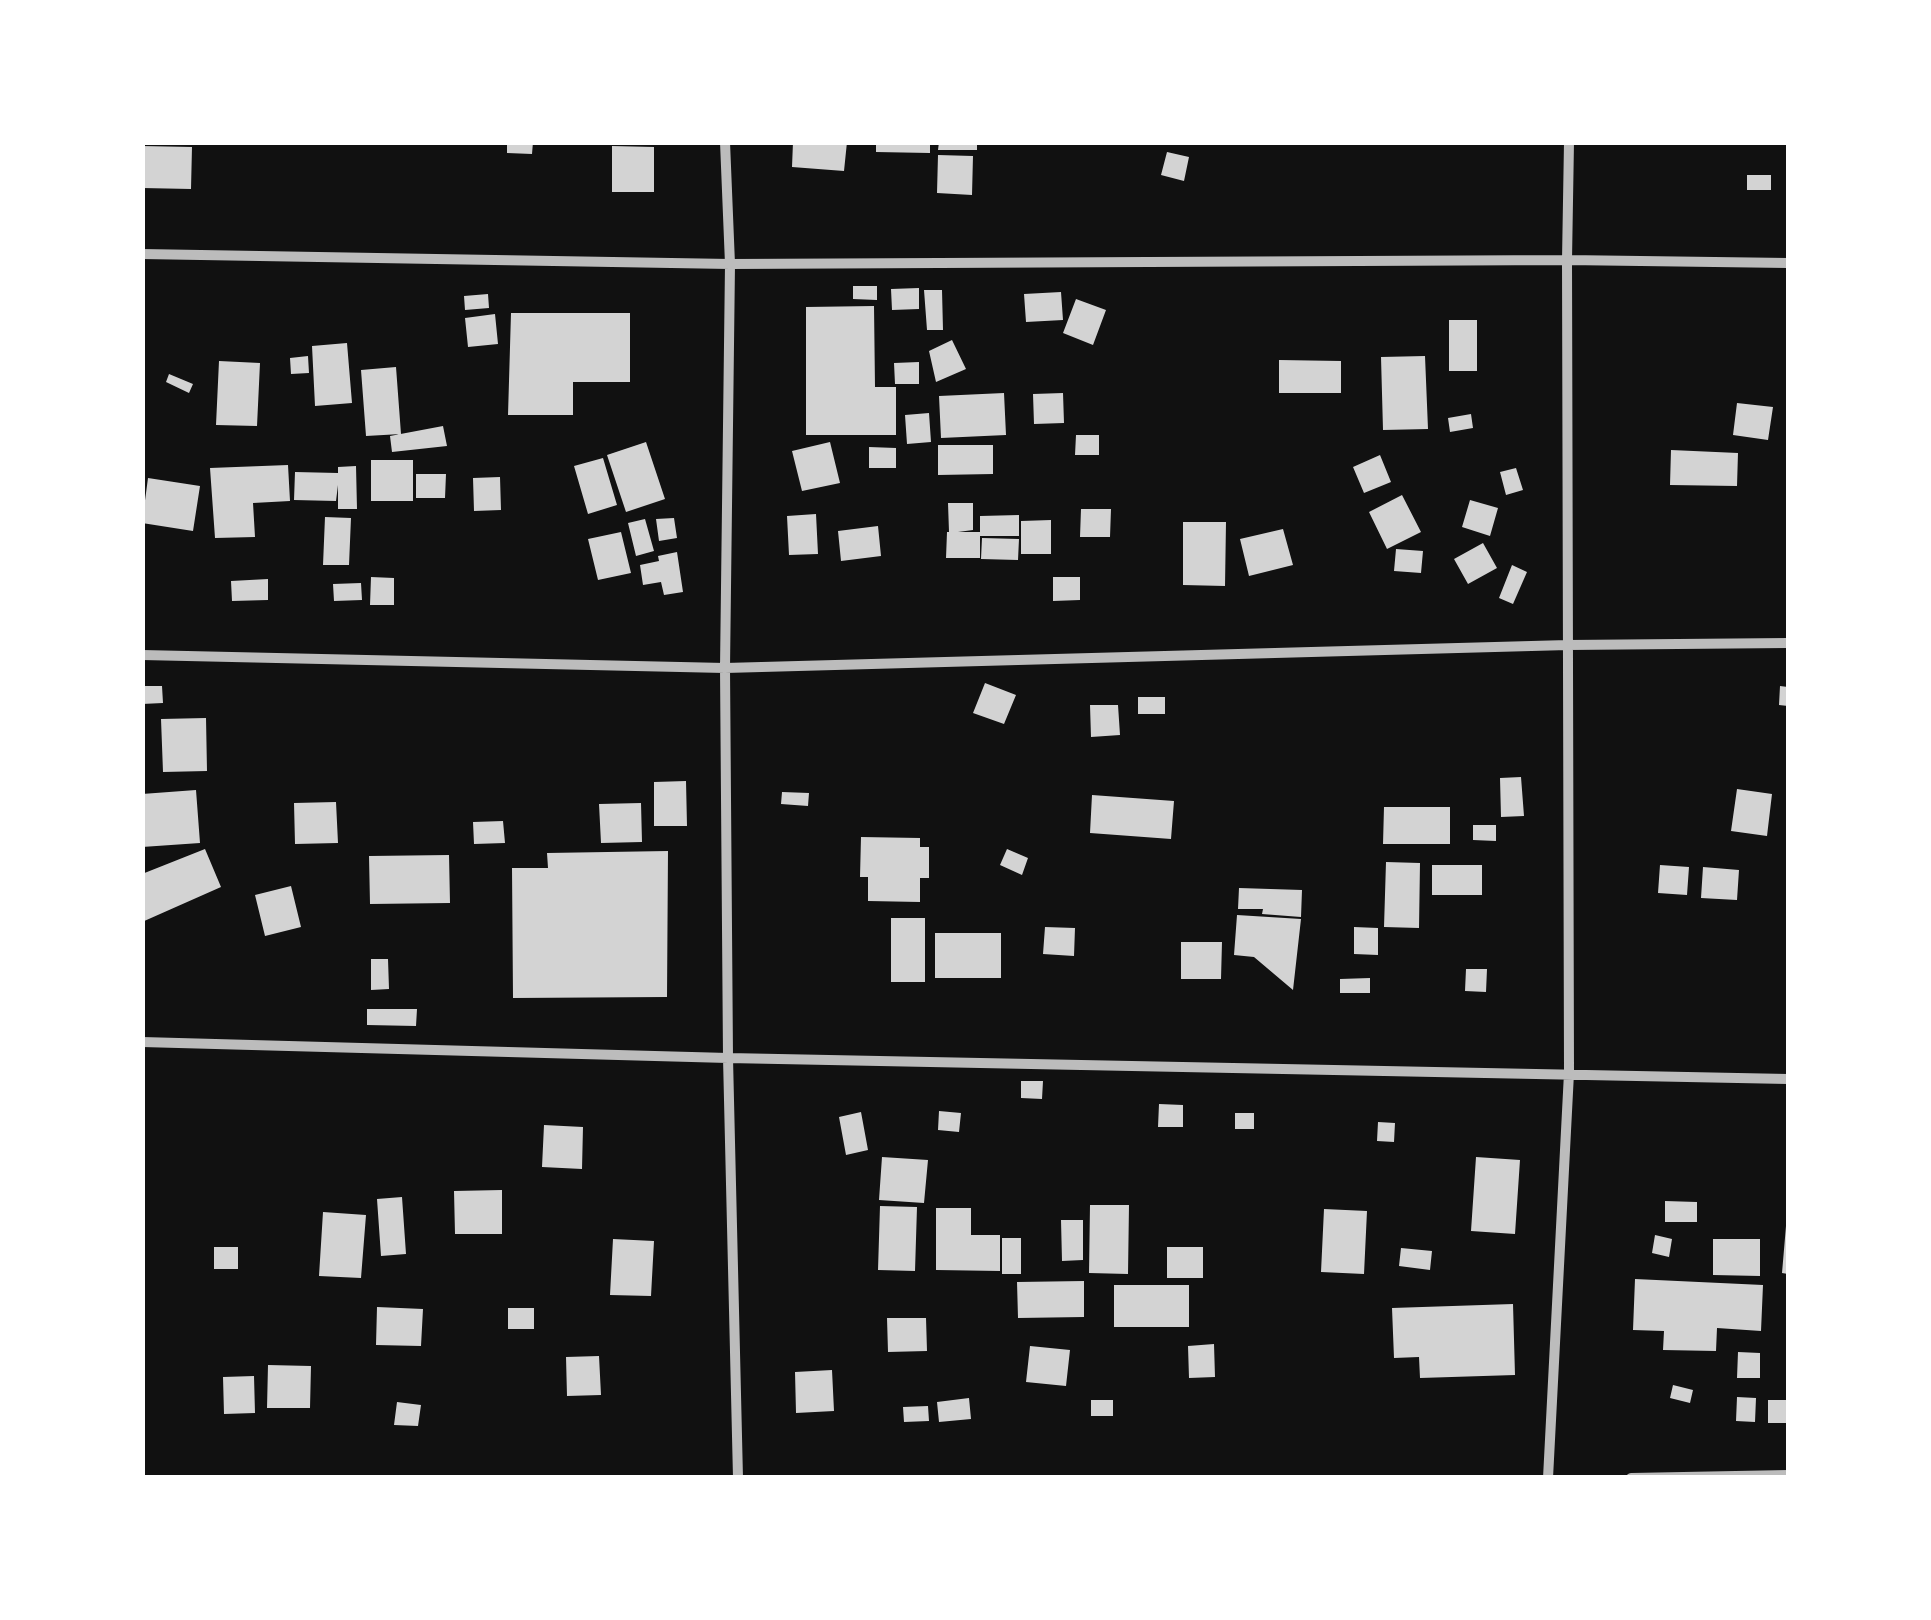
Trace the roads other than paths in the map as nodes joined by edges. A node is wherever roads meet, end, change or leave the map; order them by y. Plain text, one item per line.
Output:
1 (726, 142) edge
2 (1569, 142) edge
3 (142, 254) edge
4 (1568, 260) junction
5 (1788, 263) edge
6 (730, 264) junction
7 (1788, 644) edge
8 (1568, 645) junction
9 (142, 655) edge
10 (726, 668) junction
11 (142, 1042) edge
12 (728, 1058) junction
13 (1569, 1073) junction
14 (1788, 1078) edge
15 (1788, 1475) edge
16 (738, 1478) edge
17 (1548, 1478) edge
18 (1631, 1478) edge

1 - 6 street
2 - 4 street
3 - 6 street
4 - 5 street
4 - 6 street
4 - 8 street
6 - 10 street
7 - 8 street
8 - 10 street
8 - 13 street
9 - 10 street
10 - 12 street
11 - 12 street
12 - 13 street
12 - 16 street
13 - 14 street
13 - 17 street
15 - 18 street

